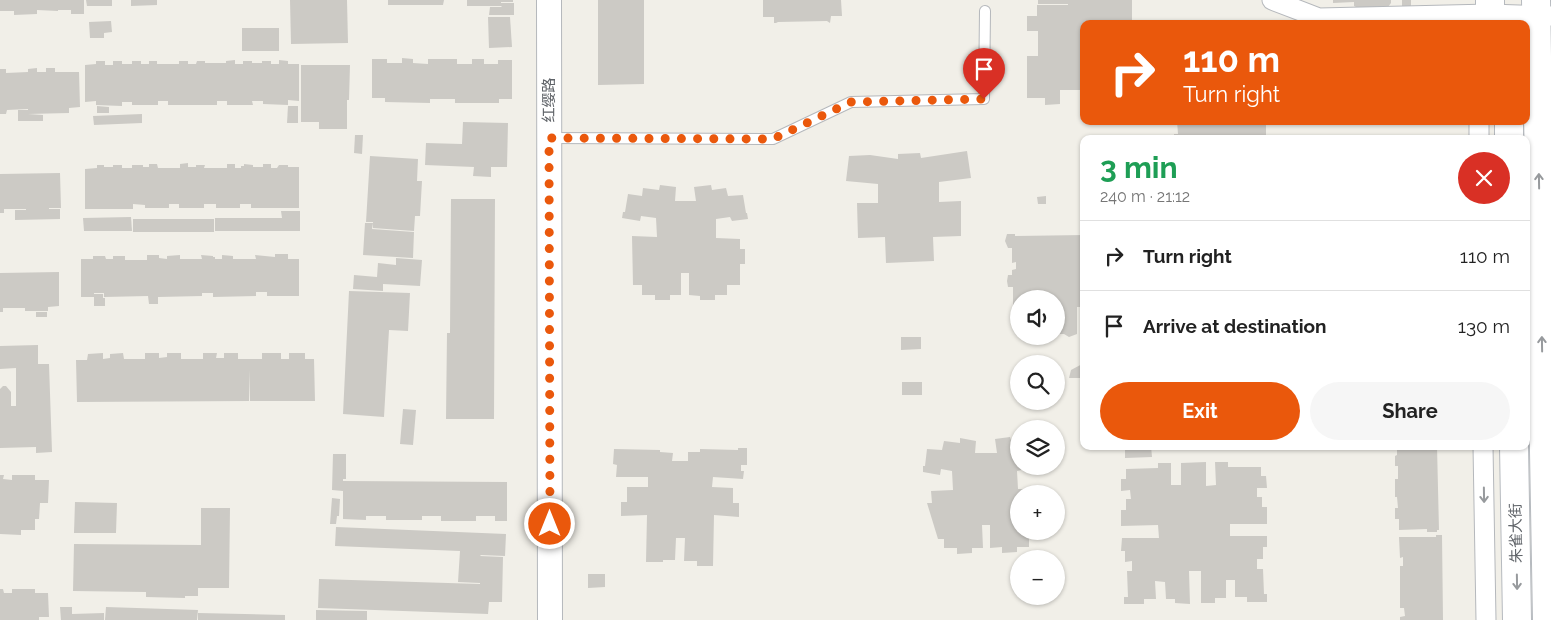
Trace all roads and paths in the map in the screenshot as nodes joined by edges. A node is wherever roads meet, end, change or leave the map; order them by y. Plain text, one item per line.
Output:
1 (549, 0) edge
2 (1272, 0) edge
3 (985, 12) dead end
4 (1490, 15) edge
5 (1544, 15) edge
6 (549, 138) junction
7 (1484, 450) edge
8 (1514, 450) edge
9 (550, 620) edge
10 (1486, 620) edge
11 (1517, 620) edge
12 (1547, 620) edge

1 - 6 street, 红缨路
2 - 4 street
3 - 6 lane
4 - 5 street
12 -> 5 main road, 朱雀大街
6 - 9 street, 红缨路
7 -> 10 street
8 -> 11 main road, 朱雀大街

